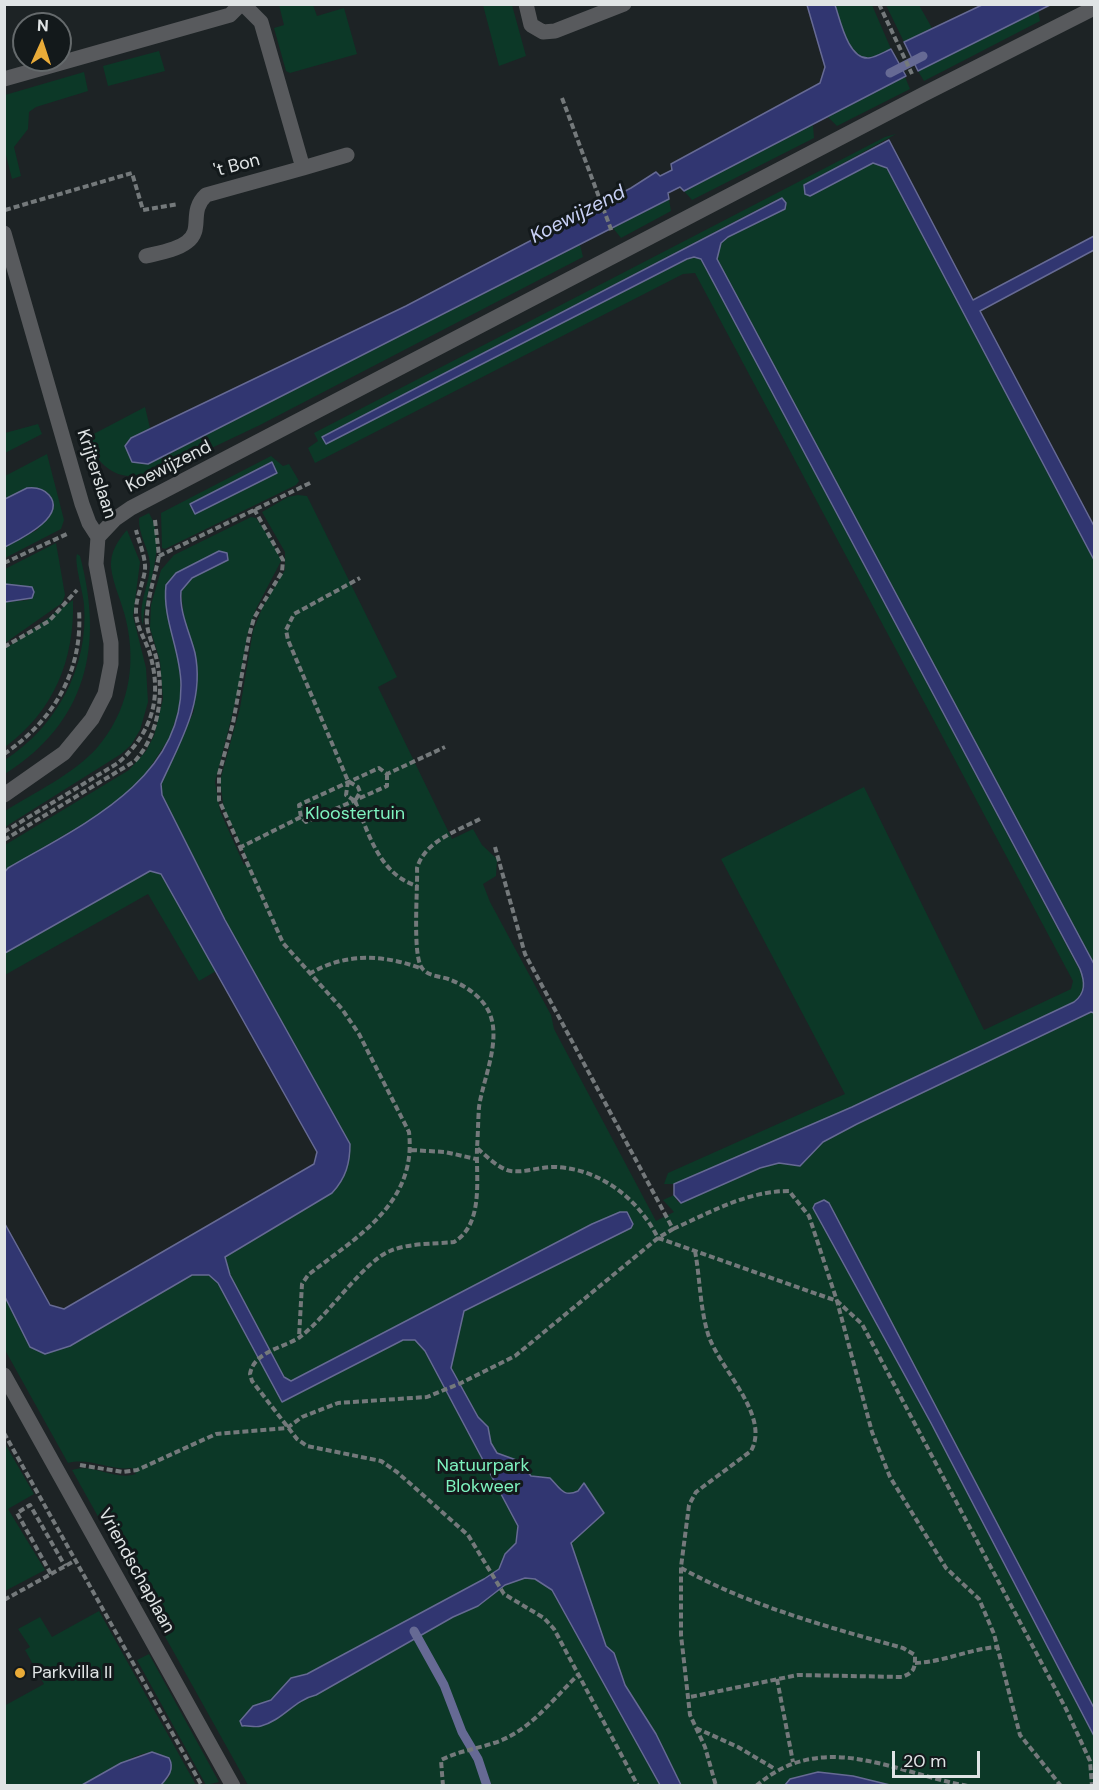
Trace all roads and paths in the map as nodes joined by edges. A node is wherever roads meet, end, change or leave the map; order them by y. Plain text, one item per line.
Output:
1 (242, 4) edge
2 (526, 4) edge
3 (624, 4) edge
4 (879, 4) edge
5 (1095, 8) edge
6 (914, 76) dead end
7 (4, 79) edge
8 (562, 98) dead end
9 (347, 156) dead end
10 (303, 168) junction
11 (199, 202) junction
12 (4, 210) edge
13 (4, 233) edge
14 (613, 233) dead end
15 (146, 256) dead end
16 (312, 483) dead end
17 (152, 498) junction
18 (254, 509) junction
19 (98, 537) junction
20 (45, 544) dead end
21 (4, 563) edge
22 (360, 578) dead end
23 (4, 646) edge
24 (445, 747) dead end
25 (4, 754) edge
26 (387, 774) junction
27 (348, 781) junction
28 (4, 795) edge
29 (356, 801) junction
30 (301, 817) junction
31 (480, 819) dead end
32 (495, 847) dead end
33 (239, 848) junction
34 (418, 886) junction
35 (421, 968) junction
36 (309, 974) junction
37 (477, 1148) junction
38 (411, 1150) junction
39 (476, 1159) junction
40 (673, 1229) junction
41 (658, 1238) junction
42 (695, 1250) junction
43 (837, 1301) junction
44 (298, 1338) junction
45 (4, 1375) edge
46 (287, 1428) junction
47 (4, 1433) edge
48 (58, 1471) junction
49 (76, 1560) junction
50 (65, 1566) junction
51 (681, 1567) junction
52 (51, 1574) junction
53 (4, 1600) edge
54 (997, 1647) junction
55 (915, 1663) junction
56 (578, 1675) junction
57 (777, 1679) junction
58 (690, 1697) junction
59 (695, 1728) junction
60 (793, 1762) junction
61 (775, 1769) junction
62 (202, 1785) edge
63 (233, 1785) edge
64 (443, 1785) edge
65 (638, 1785) edge
66 (716, 1785) edge
67 (756, 1785) edge
68 (968, 1785) edge
69 (1061, 1785) edge
70 (1092, 1785) edge

1 - 7 street
1 - 10 street
2 - 3 street
4 - 6 path
5 - 17 street, Koewijzend
8 - 14 path
9 - 10 street, 't Bon
10 - 11 street, 't Bon
11 - 12 path
11 - 15 street, 't Bon
13 - 19 street, Krijterslaan
16 - 18 path
17 - 18 path
17 - 19 street, Koewijzend
18 - 33 path
19 - 28 street, Krijterslaan
20 - 21 path
22 - 27 path
23 - 25 path
24 - 26 path
26 - 27 path
26 - 29 path
27 - 29 path
27 - 29 path
27 - 30 path
29 - 30 path
29 - 34 path
30 - 33 path
31 - 34 path
32 - 40 path
33 - 36 path
34 - 35 path
35 - 36 path
35 - 37 path
36 - 38 path
37 - 39 path
37 - 41 path
38 - 39 path
38 - 44 path
39 - 44 path
40 - 41 path
40 - 43 path
41 - 42 path
41 - 46 path
42 - 43 path
42 - 51 path
43 - 54 path
43 - 70 path
44 - 46 path
45 - 48 street, Vriendschaplaan
46 - 48 path
46 - 56 path
47 - 49 path
48 - 63 street, Vriendschaplaan
49 - 50 path
49 - 62 path
50 - 52 path
50 - 52 path
51 - 55 path
51 - 58 path
52 - 53 path
54 - 55 path
54 - 69 path
55 - 57 path
56 - 64 path
56 - 65 path
57 - 58 path
57 - 60 path
58 - 59 path
59 - 61 path
59 - 66 path
60 - 61 path
60 - 68 path
61 - 67 path

